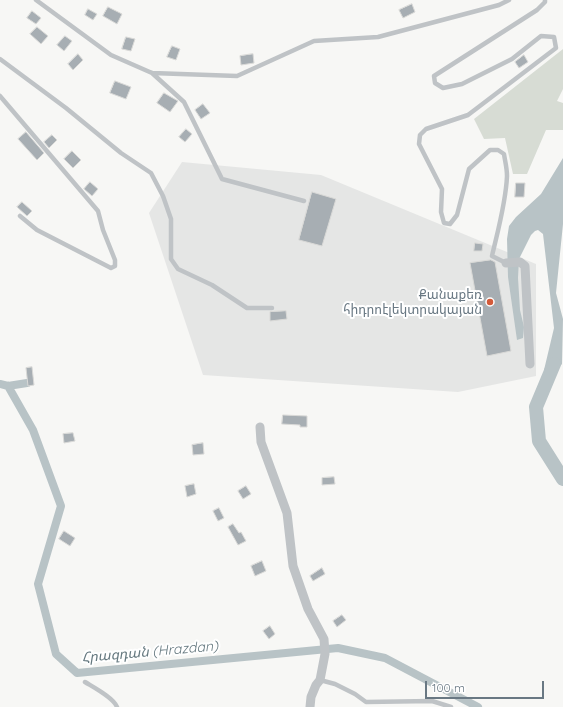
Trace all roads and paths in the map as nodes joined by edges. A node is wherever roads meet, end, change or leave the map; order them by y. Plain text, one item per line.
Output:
1 (36, 0) edge
2 (509, 0) edge
3 (545, 0) edge
4 (0, 59) edge
5 (152, 73) junction
6 (0, 96) edge
7 (304, 201) dead end
8 (20, 216) dead end
9 (506, 263) joint
10 (272, 308) dead end
11 (530, 364) dead end
12 (260, 427) dead end
13 (320, 680) junction
14 (85, 682) dead end
15 (117, 707) edge
16 (310, 707) edge
17 (451, 707) edge

1 - 5 lane
2 - 5 lane
3 - 9 lane
4 - 10 lane
5 - 7 lane
6 - 8 lane
9 - 11 street
12 - 13 street
13 - 16 street
13 - 17 lane
14 - 15 lane

